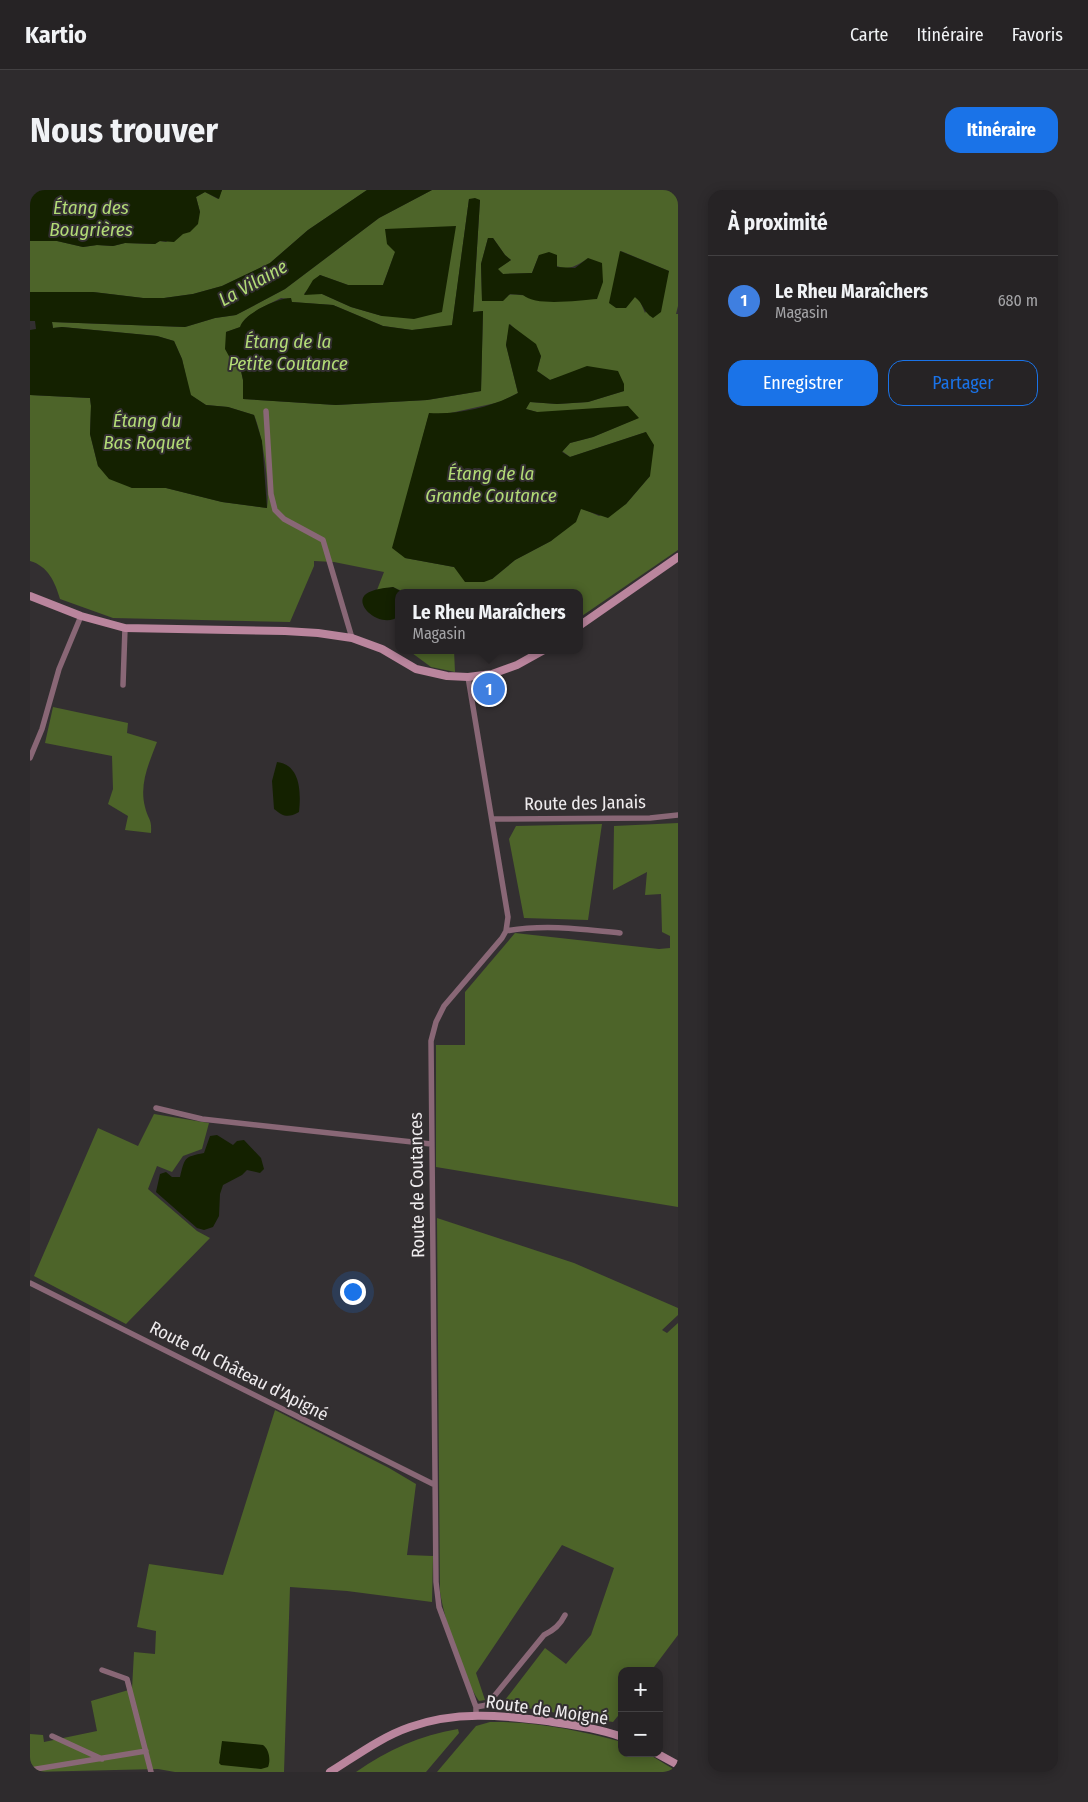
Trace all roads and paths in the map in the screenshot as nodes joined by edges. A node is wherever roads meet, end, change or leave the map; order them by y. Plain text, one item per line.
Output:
1 (266, 411) dead end
2 (678, 557) edge
3 (30, 596) edge
4 (81, 616) junction
5 (583, 623) edge
6 (125, 628) junction
7 (352, 638) junction
8 (537, 654) edge
9 (468, 677) junction
10 (123, 685) dead end
11 (30, 758) edge
12 (678, 815) edge
13 (492, 819) junction
14 (506, 931) junction
15 (620, 933) dead end
16 (156, 1108) dead end
17 (431, 1144) junction
18 (30, 1283) edge
19 (435, 1485) junction
20 (565, 1615) dead end
21 (102, 1670) dead end
22 (476, 1711) junction
23 (618, 1735) edge
24 (52, 1736) dead end
25 (146, 1751) junction
26 (663, 1757) edge
27 (102, 1759) junction
28 (678, 1765) edge
29 (30, 1770) edge
30 (151, 1772) edge
31 (330, 1772) edge

1 - 7 street
2 - 5 street
3 - 4 street
4 - 6 street
4 - 11 street
6 - 7 street
6 - 10 street
7 - 9 street
8 - 9 street
9 - 13 street
12 - 13 street, Route des Janais
13 - 14 street
14 - 15 street
14 - 17 street, Route de Coutances
16 - 17 street
17 - 19 street, Route de Coutances
18 - 19 street, Route du Château d'Apigné
19 - 22 street, Route de Coutances
20 - 22 street
21 - 25 street
22 - 23 street, Route de Moigné
22 - 31 street, Route de Moigné
24 - 27 street
25 - 27 street
25 - 30 street
26 - 28 street
27 - 29 street

